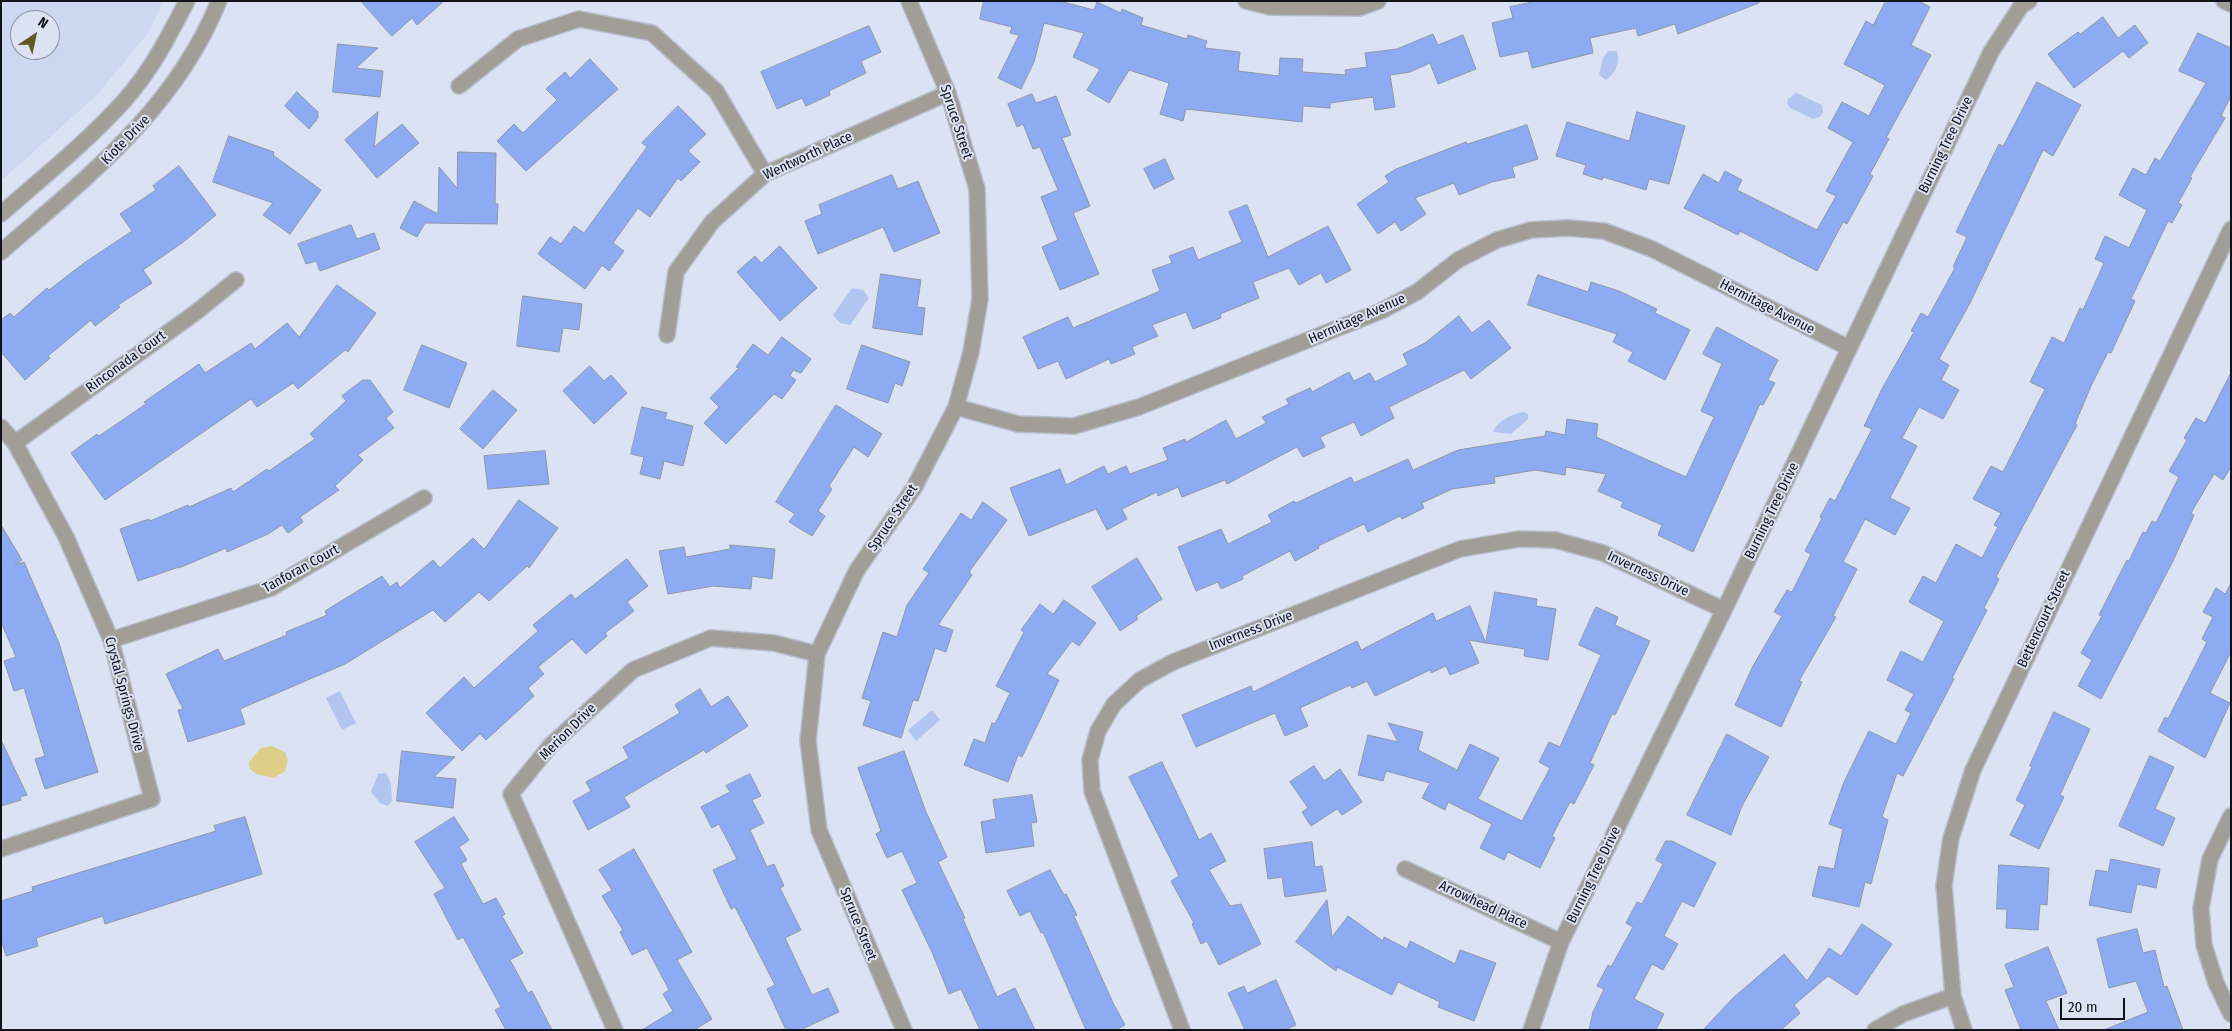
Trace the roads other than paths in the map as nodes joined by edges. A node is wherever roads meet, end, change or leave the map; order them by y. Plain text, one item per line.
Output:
1 (187, 1) edge
2 (219, 1) edge
3 (909, 1) edge
4 (1246, 1) edge
5 (1378, 1) edge
6 (2029, 1) edge
7 (2224, 1) edge
8 (2231, 4) edge
9 (459, 86) dead end
10 (948, 93) junction
11 (765, 174) junction
12 (1, 214) edge
13 (2231, 229) edge
14 (1, 252) edge
15 (236, 280) dead end
16 (667, 335) dead end
17 (1849, 348) junction
18 (956, 408) junction
19 (1, 426) edge
20 (15, 443) junction
21 (424, 498) dead end
22 (1724, 610) junction
23 (111, 640) junction
24 (817, 654) junction
25 (2231, 816) edge
26 (1, 849) edge
27 (1405, 869) dead end
28 (1561, 942) junction
29 (1953, 996) junction
30 (2231, 1014) edge
31 (615, 1030) edge
32 (904, 1030) edge
33 (1182, 1030) edge
34 (1532, 1030) edge
35 (1875, 1030) edge
36 (1964, 1030) edge

1 - 12 street, Kiote Drive
2 - 14 street, Kiote Drive
3 - 10 street, Spruce Street
4 - 5 street
6 - 17 street, Burning Tree Drive
7 - 8 street
9 - 11 street
10 - 11 street, Wentworth Place
10 - 18 street, Spruce Street
11 - 16 street, Wentworth Place
13 - 29 street, Bettencourt Street
15 - 20 street, Rinconada Court
17 - 18 street, Hermitage Avenue
17 - 22 street, Burning Tree Drive
18 - 24 street, Spruce Street
19 - 20 street, Crystal Springs Drive
20 - 23 street, Crystal Springs Drive
21 - 23 street, Tanforan Court
22 - 28 street, Burning Tree Drive
22 - 33 street, Inverness Drive
23 - 26 street, Crystal Springs Drive
24 - 31 street, Merion Drive
24 - 32 street, Spruce Street
25 - 30 street
27 - 28 street, Arrowhead Place
28 - 34 street, Burning Tree Drive
29 - 35 street
29 - 36 street, Bettencourt Street

